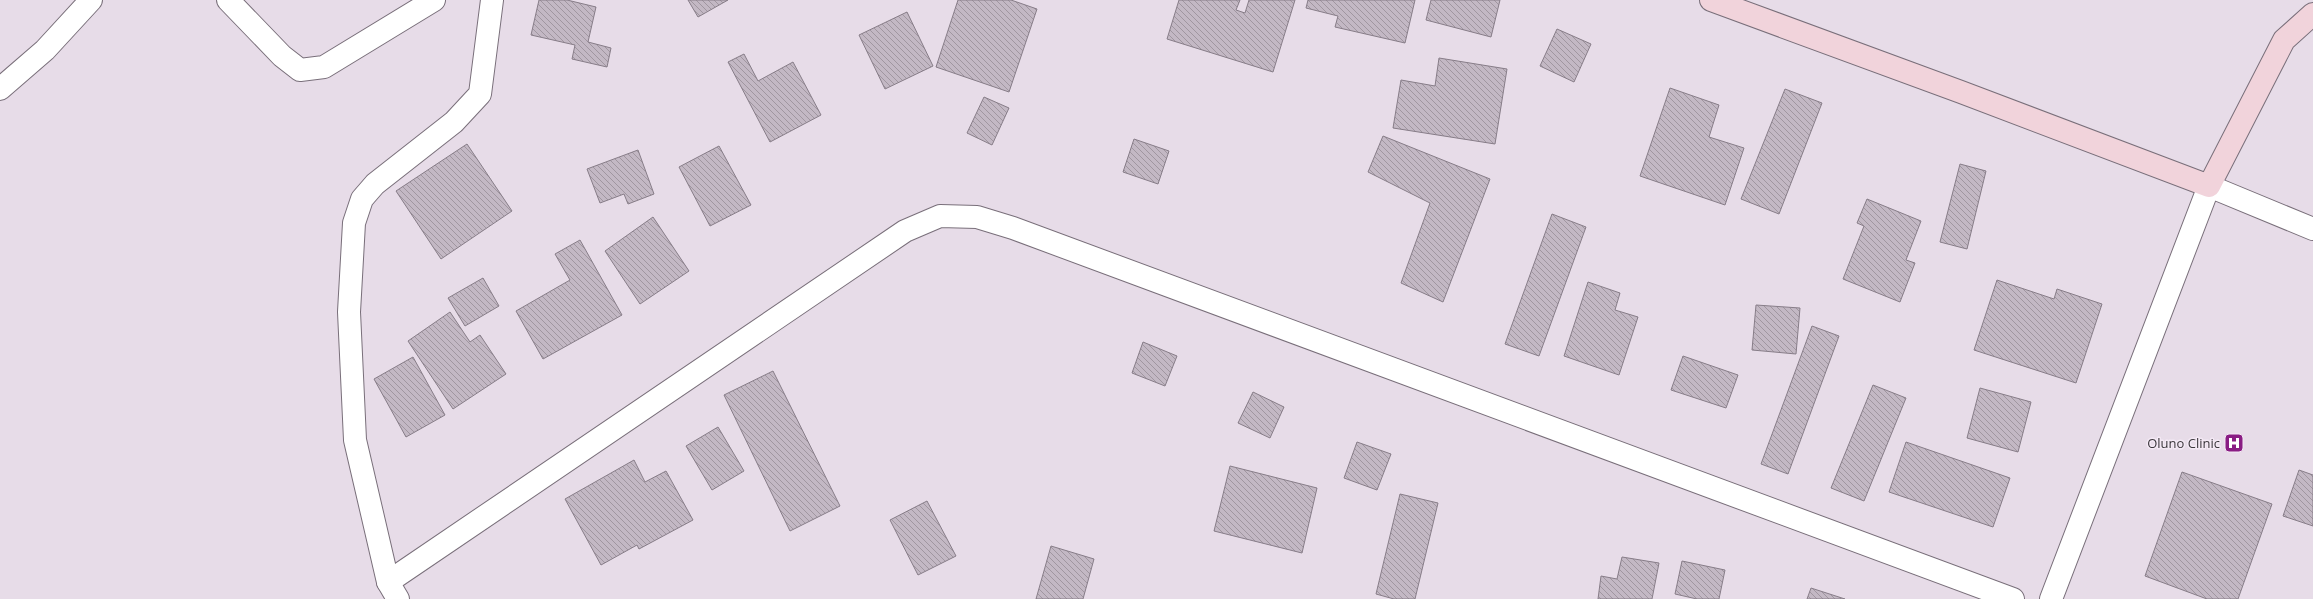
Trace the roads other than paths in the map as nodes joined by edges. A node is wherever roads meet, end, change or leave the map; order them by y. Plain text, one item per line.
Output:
1 (91, 0) edge
2 (228, 0) edge
3 (434, 0) edge
4 (492, 0) edge
5 (1711, 0) edge
6 (2313, 14) edge
7 (0, 90) edge
8 (2209, 186) junction
9 (2313, 229) edge
10 (393, 591) edge
11 (2013, 599) edge
12 (2051, 599) edge

1 - 7 street
2 - 3 street
4 - 10 street
5 - 8 street
6 - 8 street
8 - 9 street
8 - 12 street
10 - 11 street

